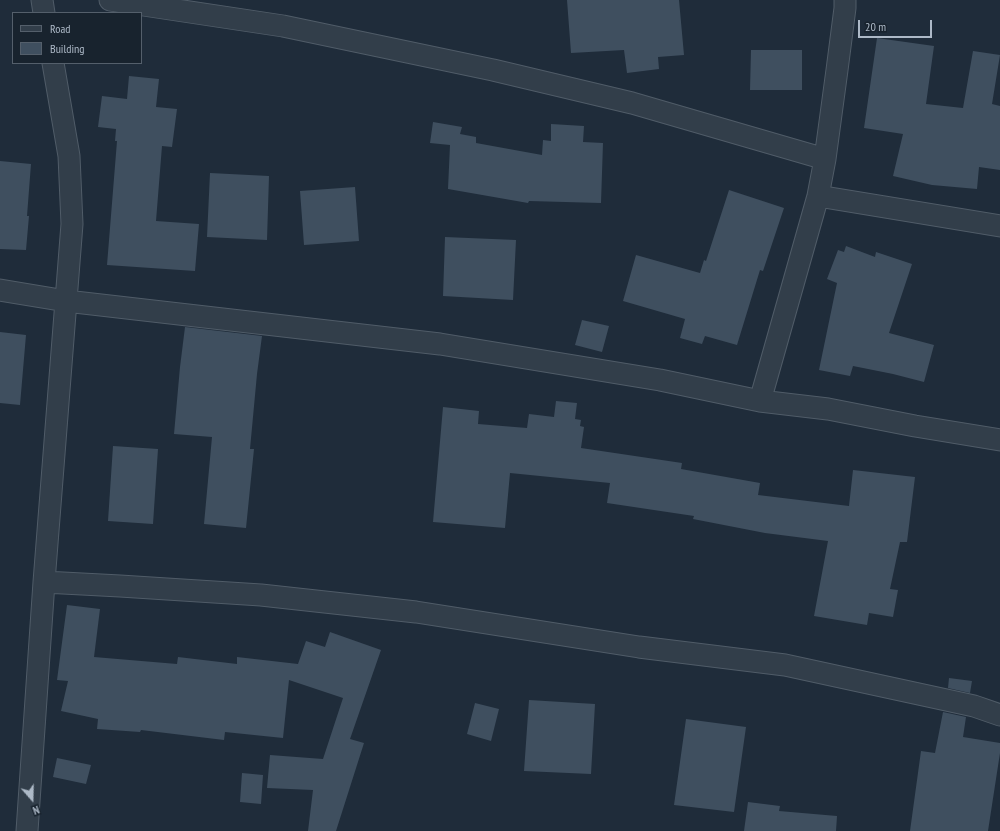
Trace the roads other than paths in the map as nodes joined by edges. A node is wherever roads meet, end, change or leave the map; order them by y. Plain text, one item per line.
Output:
1 (42, 0) edge
2 (110, 0) edge
3 (845, 0) edge
4 (44, 12) edge
5 (53, 64) edge
6 (825, 158) junction
7 (818, 196) junction
8 (1000, 226) edge
9 (0, 290) edge
10 (66, 301) junction
11 (760, 401) junction
12 (1000, 440) edge
13 (44, 582) junction
14 (1000, 715) edge
15 (27, 831) edge

1 - 4 street
2 - 6 street
3 - 6 street
5 - 10 street
6 - 7 street
7 - 8 street
7 - 11 street
9 - 10 street
10 - 11 street
10 - 13 street
11 - 12 street
13 - 14 street
13 - 15 street

